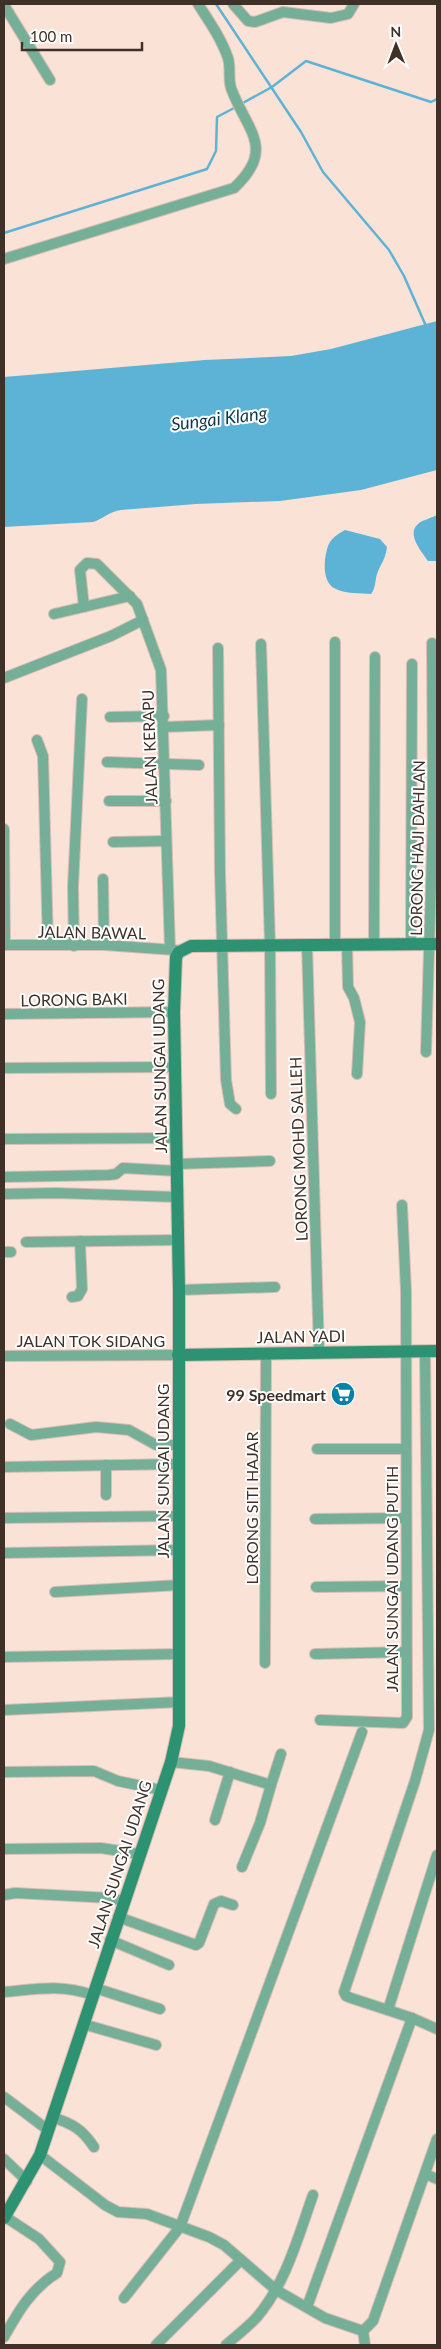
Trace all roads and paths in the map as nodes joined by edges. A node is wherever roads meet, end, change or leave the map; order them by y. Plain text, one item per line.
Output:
1 (198, 4) edge
2 (232, 4) edge
3 (354, 4) edge
4 (4, 6) edge
5 (50, 80) dead end
6 (4, 259) edge
7 (130, 596) junction
8 (84, 607) junction
9 (54, 614) dead end
10 (145, 624) junction
11 (335, 642) dead end
12 (261, 644) dead end
13 (432, 644) dead end
14 (218, 648) dead end
15 (374, 657) dead end
16 (412, 664) dead end
17 (4, 678) edge
18 (82, 699) dead end
19 (110, 717) dead end
20 (164, 722) junction
21 (219, 725) junction
22 (37, 740) dead end
23 (106, 762) dead end
24 (165, 764) junction
25 (199, 765) dead end
26 (109, 801) dead end
27 (166, 802) junction
28 (4, 829) edge
29 (166, 841) junction
30 (113, 842) dead end
31 (103, 879) dead end
32 (411, 944) junction
33 (434, 944) edge
34 (4, 945) edge
35 (48, 945) junction
36 (104, 945) junction
37 (270, 945) junction
38 (308, 945) junction
39 (341, 945) junction
40 (374, 945) junction
41 (74, 946) junction
42 (224, 946) junction
43 (174, 950) junction
44 (174, 1012) junction
45 (4, 1014) edge
46 (426, 1052) dead end
47 (175, 1067) junction
48 (4, 1068) edge
49 (357, 1074) dead end
50 (271, 1094) dead end
51 (236, 1109) dead end
52 (176, 1138) junction
53 (4, 1139) edge
54 (270, 1161) dead end
55 (177, 1167) junction
56 (4, 1177) edge
57 (4, 1194) edge
58 (177, 1197) junction
59 (402, 1205) dead end
60 (178, 1240) junction
61 (80, 1241) junction
62 (26, 1242) dead end
63 (276, 1288) dead end
64 (179, 1290) junction
65 (72, 1297) dead end
66 (404, 1351) junction
67 (431, 1351) edge
68 (319, 1352) junction
69 (266, 1353) junction
70 (178, 1355) junction
71 (4, 1356) edge
72 (10, 1424) dead end
73 (178, 1445) junction
74 (405, 1448) junction
75 (318, 1449) dead end
76 (178, 1464) junction
77 (106, 1465) junction
78 (4, 1467) edge
79 (432, 1469) edge
80 (106, 1495) dead end
81 (179, 1516) junction
82 (4, 1518) edge
83 (405, 1518) junction
84 (314, 1519) dead end
85 (433, 1519) edge
86 (179, 1550) junction
87 (4, 1553) edge
88 (180, 1585) junction
89 (406, 1586) junction
90 (316, 1587) dead end
91 (55, 1592) dead end
92 (406, 1652) junction
93 (180, 1654) junction
94 (316, 1654) dead end
95 (4, 1657) edge
96 (265, 1663) dead end
97 (180, 1702) junction
98 (4, 1710) edge
99 (320, 1720) dead end
100 (433, 1729) edge
101 (362, 1732) dead end
102 (281, 1754) dead end
103 (171, 1762) junction
104 (4, 1772) edge
105 (230, 1772) junction
106 (271, 1785) junction
107 (161, 1790) junction
108 (215, 1820) dead end
109 (4, 1849) edge
110 (139, 1854) junction
111 (437, 1855) edge
112 (242, 1867) dead end
113 (4, 1895) edge
114 (124, 1901) junction
115 (233, 1905) dead end
116 (118, 1917) junction
117 (110, 1940) junction
118 (169, 1965) dead end
119 (4, 1992) edge
120 (94, 1992) junction
121 (160, 2009) dead end
122 (388, 2010) junction
123 (412, 2018) junction
124 (83, 2024) junction
125 (437, 2029) edge
126 (156, 2045) dead end
127 (4, 2097) edge
128 (52, 2117) junction
129 (48, 2130) junction
130 (437, 2139) edge
131 (94, 2147) dead end
132 (40, 2155) junction
133 (4, 2159) edge
134 (425, 2174) junction
135 (437, 2179) edge
136 (27, 2181) junction
137 (313, 2195) dead end
138 (4, 2217) edge
139 (180, 2227) junction
140 (241, 2260) junction
141 (276, 2290) junction
142 (124, 2298) dead end
143 (308, 2307) junction
144 (363, 2331) junction
145 (4, 2337) edge
146 (156, 2345) edge
147 (226, 2345) edge
148 (366, 2345) edge

1 - 6 street
2 - 3 street
4 - 5 street
7 - 8 street
7 - 8 street, JALAN KERAPU
7 - 10 street, JALAN KERAPU
8 - 9 street
10 - 17 street
10 - 20 street, JALAN KERAPU
11 - 39 street
12 - 37 street
13 - 33 street, LORONG HAJI DAHLAN
14 - 21 street
15 - 40 street
16 - 32 street
18 - 41 street
19 - 20 street
20 - 21 street
20 - 24 street, JALAN KERAPU
21 - 42 street
22 - 35 street
23 - 24 street
24 - 25 street
24 - 27 street, JALAN KERAPU
26 - 27 street
27 - 29 street, JALAN KERAPU
28 - 34 street
29 - 30 street
29 - 43 street, JALAN KERAPU
31 - 36 street
32 - 33 street
32 - 40 street
33 - 46 street, LORONG HAJI DAHLAN
34 - 35 street, JALAN BAWAL
35 - 41 street, JALAN BAWAL
36 - 41 street, JALAN BAWAL
36 - 43 street, JALAN BAWAL
37 - 38 street
37 - 42 street
37 - 50 street
38 - 39 street
38 - 68 street, LORONG MOHD SALLEH
39 - 40 street
39 - 49 street
42 - 43 street
42 - 51 street
43 - 44 street, JALAN SUNGAI UDANG
44 - 45 street, LORONG BAKI
44 - 47 street, JALAN SUNGAI UDANG
47 - 48 street
47 - 52 street, JALAN SUNGAI UDANG
52 - 53 street
52 - 55 street, JALAN SUNGAI UDANG
54 - 55 street
55 - 56 street
55 - 58 street, JALAN SUNGAI UDANG
57 - 58 street
58 - 60 street, JALAN SUNGAI UDANG
59 - 66 street, JALAN SUNGAI UDANG PUTIH
60 - 61 street
60 - 64 street, JALAN SUNGAI UDANG
61 - 62 street
61 - 65 street
63 - 64 street
64 - 70 street, JALAN SUNGAI UDANG
66 - 67 street, JALAN YADI
66 - 68 street, JALAN YADI
66 - 74 street, JALAN SUNGAI UDANG PUTIH
67 - 79 street, JALAN YADI
68 - 69 street, JALAN YADI
69 - 70 street, JALAN YADI
69 - 96 street, LORONG SITI HAJAR
70 - 71 street, JALAN TOK SIDANG
70 - 73 street, JALAN SUNGAI UDANG
72 - 73 street
73 - 76 street, JALAN SUNGAI UDANG
74 - 75 street
74 - 83 street, JALAN SUNGAI UDANG PUTIH
76 - 77 street
76 - 81 street, JALAN SUNGAI UDANG
77 - 78 street
77 - 80 street
79 - 85 street, JALAN YADI
81 - 82 street
81 - 86 street, JALAN SUNGAI UDANG
83 - 84 street
83 - 89 street, JALAN SUNGAI UDANG PUTIH
85 - 100 street, JALAN YADI
86 - 87 street
86 - 88 street, JALAN SUNGAI UDANG
88 - 91 street
88 - 93 street, JALAN SUNGAI UDANG
89 - 90 street
89 - 92 street, JALAN SUNGAI UDANG PUTIH
92 - 94 street
92 - 99 street, JALAN SUNGAI UDANG PUTIH
93 - 95 street
93 - 97 street, JALAN SUNGAI UDANG
97 - 98 street
97 - 103 street, JALAN SUNGAI UDANG
100 - 122 street, JALAN YADI
101 - 139 street
102 - 106 street
103 - 105 street
103 - 107 street, JALAN SUNGAI UDANG
104 - 107 street
105 - 106 street
105 - 108 street
106 - 112 street
107 - 110 street, JALAN SUNGAI UDANG
109 - 110 street
110 - 114 street, JALAN SUNGAI UDANG
111 - 122 street
113 - 114 street
114 - 116 street, JALAN SUNGAI UDANG
115 - 116 street
116 - 117 street, JALAN SUNGAI UDANG
117 - 118 street
117 - 120 street, JALAN SUNGAI UDANG
119 - 120 street
120 - 121 street
120 - 124 street, JALAN SUNGAI UDANG
122 - 123 street
123 - 125 street
123 - 143 street
124 - 126 street
124 - 128 street, JALAN SUNGAI UDANG
127 - 129 street
128 - 129 street, JALAN SUNGAI UDANG
128 - 131 street
129 - 132 street, JALAN SUNGAI UDANG
130 - 134 street
132 - 136 street, JALAN SUNGAI UDANG
132 - 139 street
133 - 136 street
134 - 135 street
134 - 144 street
136 - 138 street, JALAN SUNGAI UDANG
137 - 141 street
138 - 145 street
139 - 140 street
139 - 142 street
140 - 141 street
140 - 146 street
141 - 143 street
141 - 147 street
143 - 144 street
144 - 148 street

